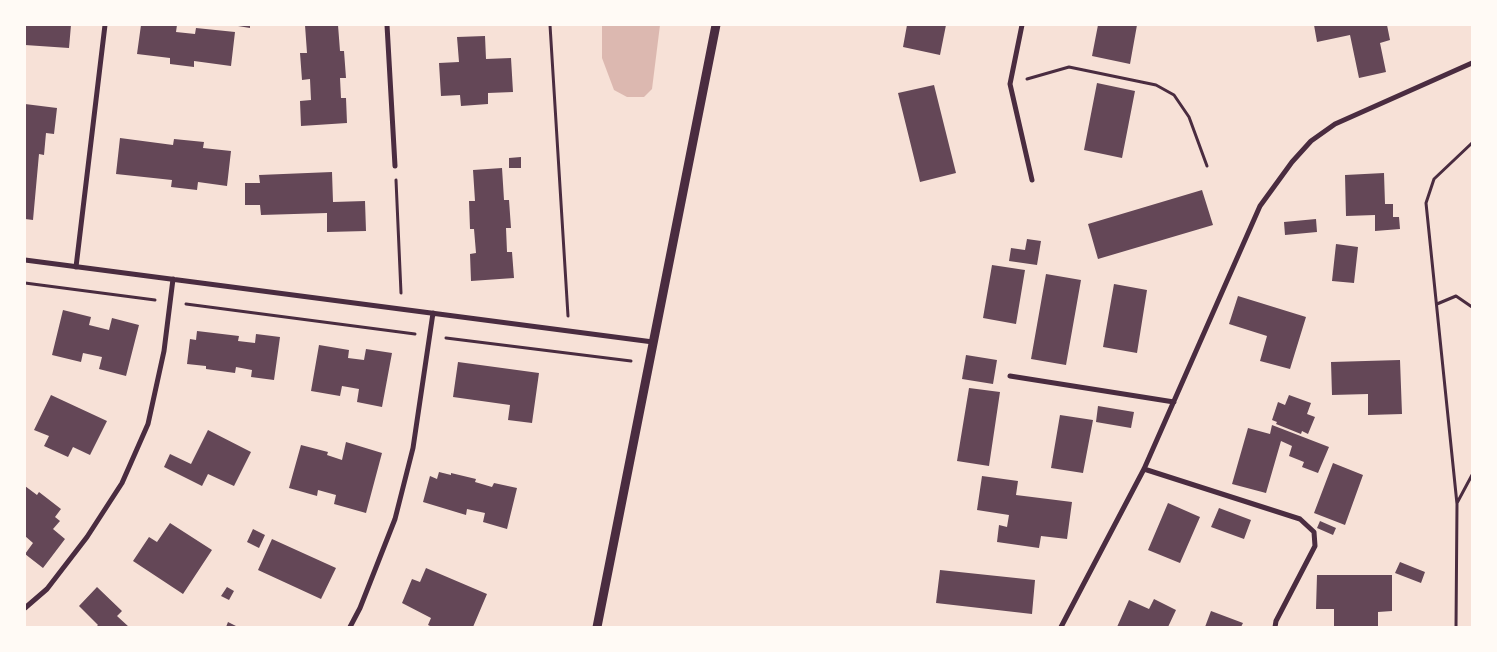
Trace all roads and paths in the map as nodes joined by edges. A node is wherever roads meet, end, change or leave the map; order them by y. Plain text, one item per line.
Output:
1 (105, 25) edge
2 (387, 25) edge
3 (550, 25) edge
4 (716, 25) edge
5 (1022, 25) edge
6 (1472, 63) edge
7 (1010, 84) junction
8 (1472, 143) edge
9 (395, 166) joint
10 (1207, 166) dead end
11 (1032, 180) dead end
12 (25, 260) edge
13 (76, 267) junction
14 (173, 279) junction
15 (25, 283) edge
16 (170, 302) junction
17 (1437, 304) junction
18 (1472, 307) edge
19 (402, 309) junction
20 (433, 313) junction
21 (569, 331) junction
22 (430, 336) junction
23 (653, 342) junction
24 (648, 365) junction
25 (1010, 376) dead end
26 (1174, 402) junction
27 (1144, 469) junction
28 (1472, 475) edge
29 (1457, 504) junction
30 (25, 608) edge
31 (350, 627) edge
32 (597, 627) edge
33 (1061, 627) edge
34 (1275, 627) edge
35 (1456, 627) edge

1 - 13 street
2 - 9 street
3 - 21 path
4 - 23 street
5 - 7 street
6 - 26 street
7 - 10 path
7 - 11 street
8 - 17 path
9 - 19 path
12 - 13 street
13 - 14 street
14 - 16 street
14 - 19 street
15 - 16 path
16 - 22 path
16 - 30 street
17 - 18 path
17 - 29 path
19 - 20 street
20 - 21 street
20 - 22 street
21 - 23 street
22 - 24 path
22 - 31 street
23 - 24 street
24 - 32 street
25 - 26 street
26 - 27 street
27 - 33 street
27 - 34 street
28 - 29 path
29 - 35 path

